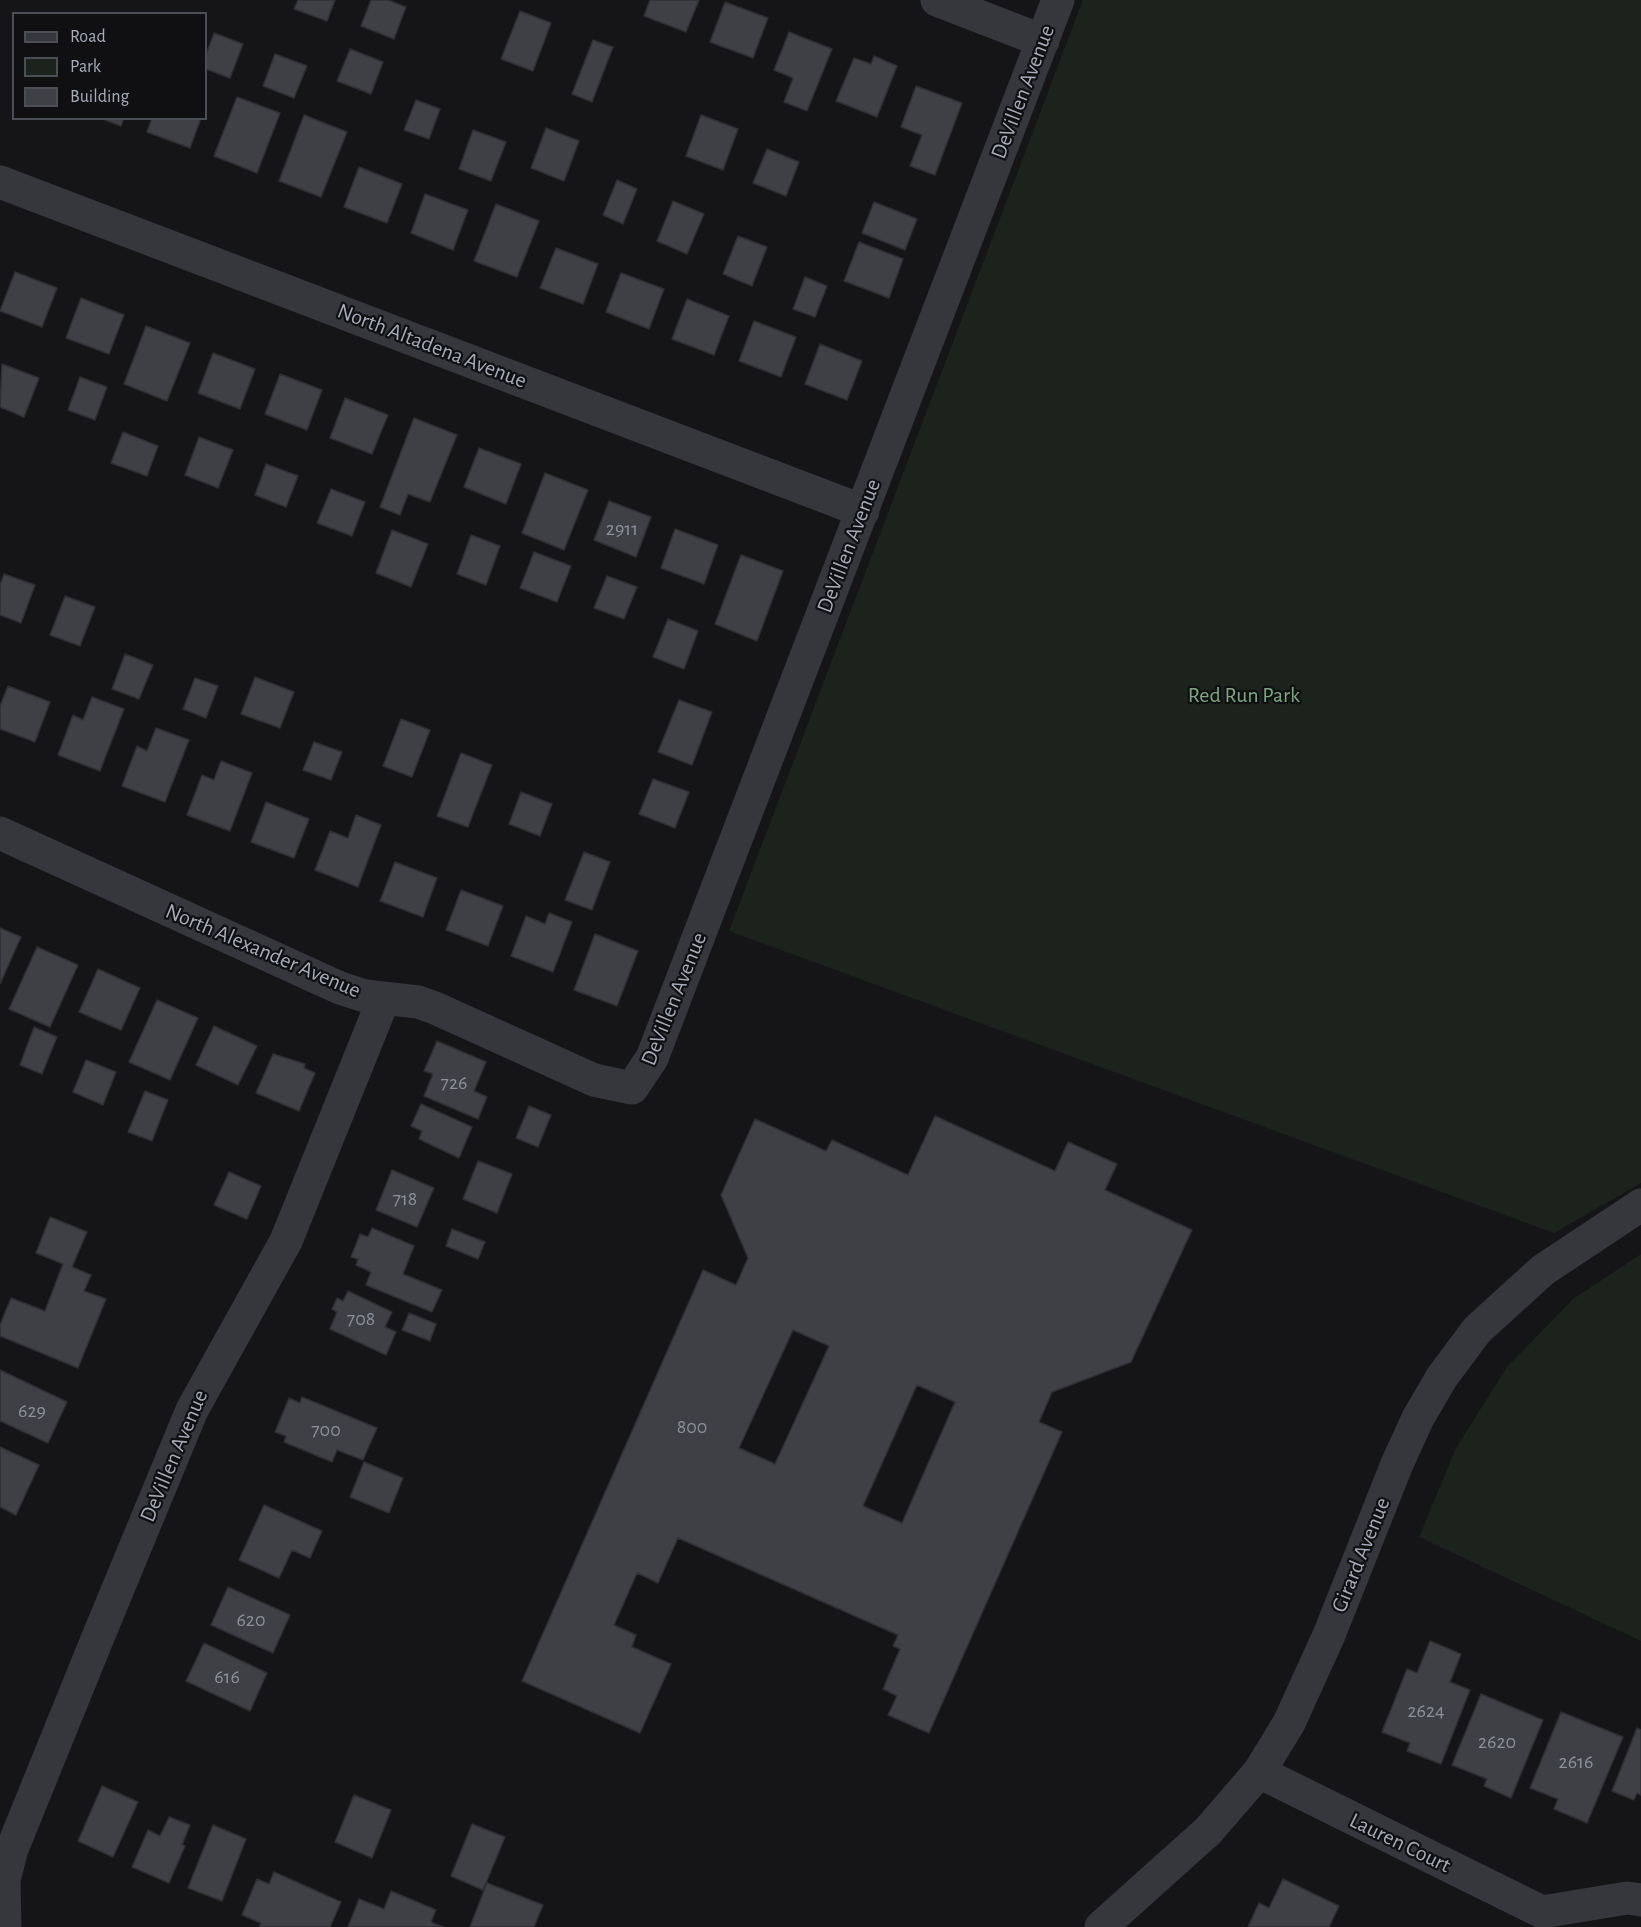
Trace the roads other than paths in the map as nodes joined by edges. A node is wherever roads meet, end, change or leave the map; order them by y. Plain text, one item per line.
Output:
1 (937, 0) edge
2 (1058, 0) edge
3 (1043, 41) junction
4 (0, 182) edge
5 (863, 511) junction
6 (0, 833) edge
7 (384, 998) junction
8 (632, 1088) joint
9 (1641, 1205) edge
10 (1259, 1772) junction
11 (1641, 1900) edge
12 (1546, 1920) edge
13 (5, 1927) edge
14 (1101, 1927) edge

1 - 3 street
2 - 3 street, DeVillen Avenue
3 - 5 street, DeVillen Avenue
4 - 5 street, North Altadena Avenue
5 - 8 street, DeVillen Avenue
6 - 7 street, North Alexander Avenue
7 - 8 street, North Alexander Avenue
7 - 13 street, DeVillen Avenue
9 - 10 street, Girard Avenue
10 - 12 street, Lauren Court
10 - 14 street, Girard Avenue
11 - 12 street, Lauren Court

